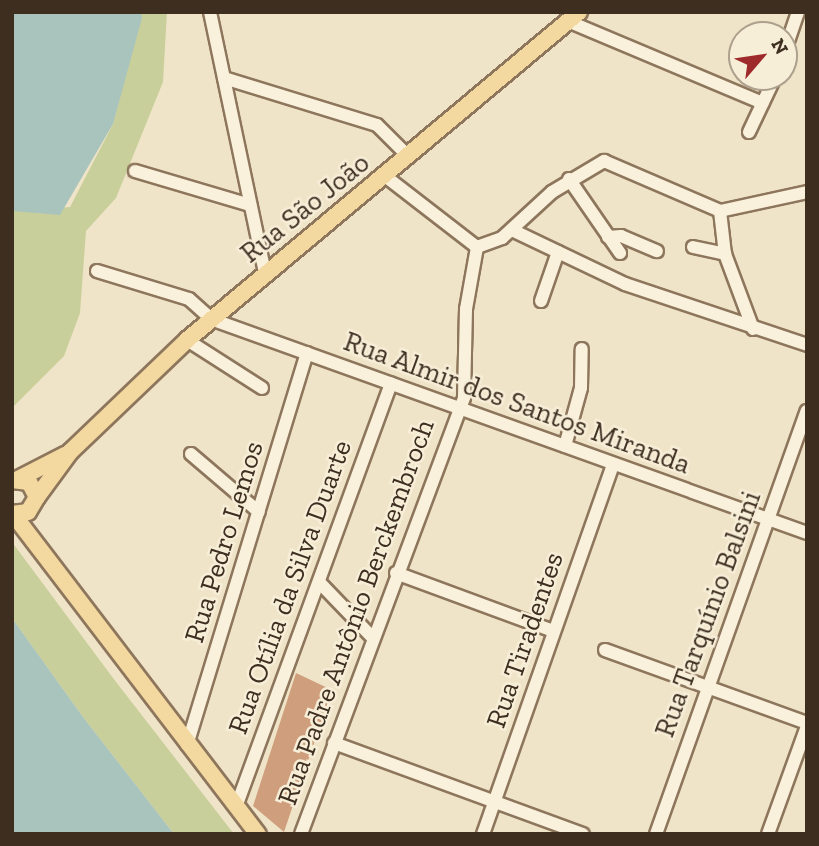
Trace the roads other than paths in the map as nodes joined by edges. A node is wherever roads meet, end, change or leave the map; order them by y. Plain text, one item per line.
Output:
1 (210, 12) edge
2 (575, 17) edge
3 (224, 78) junction
4 (769, 91) edge
5 (763, 103) junction
6 (749, 132) dead end
7 (408, 157) junction
8 (135, 172) dead end
9 (385, 176) junction
10 (569, 179) junction
11 (807, 192) edge
12 (250, 205) junction
13 (720, 211) junction
14 (512, 230) junction
15 (608, 237) junction
16 (477, 247) junction
17 (657, 251) dead end
18 (558, 252) junction
19 (620, 253) dead end
20 (725, 254) junction
21 (694, 262) dead end
22 (97, 271) dead end
23 (265, 274) junction
24 (541, 301) dead end
25 (211, 319) junction
26 (753, 329) junction
27 (187, 341) junction
28 (807, 345) edge
29 (582, 349) dead end
30 (307, 353) junction
31 (391, 383) junction
32 (262, 388) dead end
33 (457, 407) junction
34 (807, 411) edge
35 (565, 446) junction
36 (70, 452) junction
37 (191, 454) dead end
38 (613, 464) junction
39 (15, 479) edge
40 (36, 501) junction
41 (259, 512) junction
42 (12, 514) edge
43 (768, 519) junction
44 (807, 533) edge
45 (39, 550) junction
46 (396, 573) junction
47 (320, 583) junction
48 (554, 631) junction
49 (373, 638) junction
50 (605, 650) dead end
51 (708, 687) junction
52 (807, 725) edge
53 (334, 743) junction
54 (187, 745) junction
55 (494, 801) junction
56 (236, 807) junction
57 (258, 834) edge
58 (301, 834) edge
59 (482, 834) edge
60 (583, 834) edge
61 (656, 834) edge
62 (768, 834) edge

1 - 3 street
2 - 5 street
2 - 7 main road, Rua São João
3 - 7 street
3 - 12 street
4 - 5 street
5 - 6 street
7 - 9 main road, Rua São João
8 - 12 street
9 - 16 street
9 - 23 main road, Rua São João
10 - 13 street
10 - 14 street
10 - 15 street
11 - 13 street
12 - 23 street
13 - 20 street
14 - 16 street
14 - 18 street
15 - 17 street
15 - 19 street
16 - 33 street, Rua Padre Antônio Berckembroch
18 - 24 street
18 - 26 street
20 - 21 street
20 - 26 street
22 - 25 street, Rua Almir dos Santos Miranda
23 - 25 main road, Rua São João
25 - 27 main road, Rua São João
25 - 30 street, Rua Almir dos Santos Miranda
26 - 28 street
27 - 32 street
27 - 36 main road, Rua São João
29 - 35 street
30 - 31 street, Rua Almir dos Santos Miranda
30 - 41 street, Rua Pedro Lemos
31 - 33 street, Rua Almir dos Santos Miranda
31 - 47 street, Rua Otília da Silva Duarte
33 - 35 street, Rua Almir dos Santos Miranda
33 - 46 street, Rua Padre Antônio Berckembroch
34 - 43 street, Rua Tarquínio Balsini
35 - 38 street, Rua Almir dos Santos Miranda
36 - 39 main road, Rua São João
36 - 40 main road, Rua São João
37 - 41 street
38 - 43 street, Rua Almir dos Santos Miranda
38 - 48 street, Rua Tiradentes
39 - 40 main road
40 - 42 main road
40 - 45 main road
41 - 54 street, Rua Pedro Lemos
42 - 45 main road
43 - 44 street, Rua Almir dos Santos Miranda
43 - 51 street, Rua Tarquínio Balsini
45 - 54 main road
46 - 48 street
46 - 49 street, Rua Padre Antônio Berckembroch
47 - 49 street
47 - 56 street, Rua Otília da Silva Duarte
48 - 55 street, Rua Tiradentes
49 - 53 street, Rua Padre Antônio Berckembroch
50 - 51 street
51 - 52 street
51 - 61 street, Rua Tarquínio Balsini
52 - 62 street
53 - 55 street
53 - 58 street, Rua Padre Antônio Berckembroch
54 - 56 main road
55 - 59 street, Rua Tiradentes
55 - 60 street
56 - 57 main road

